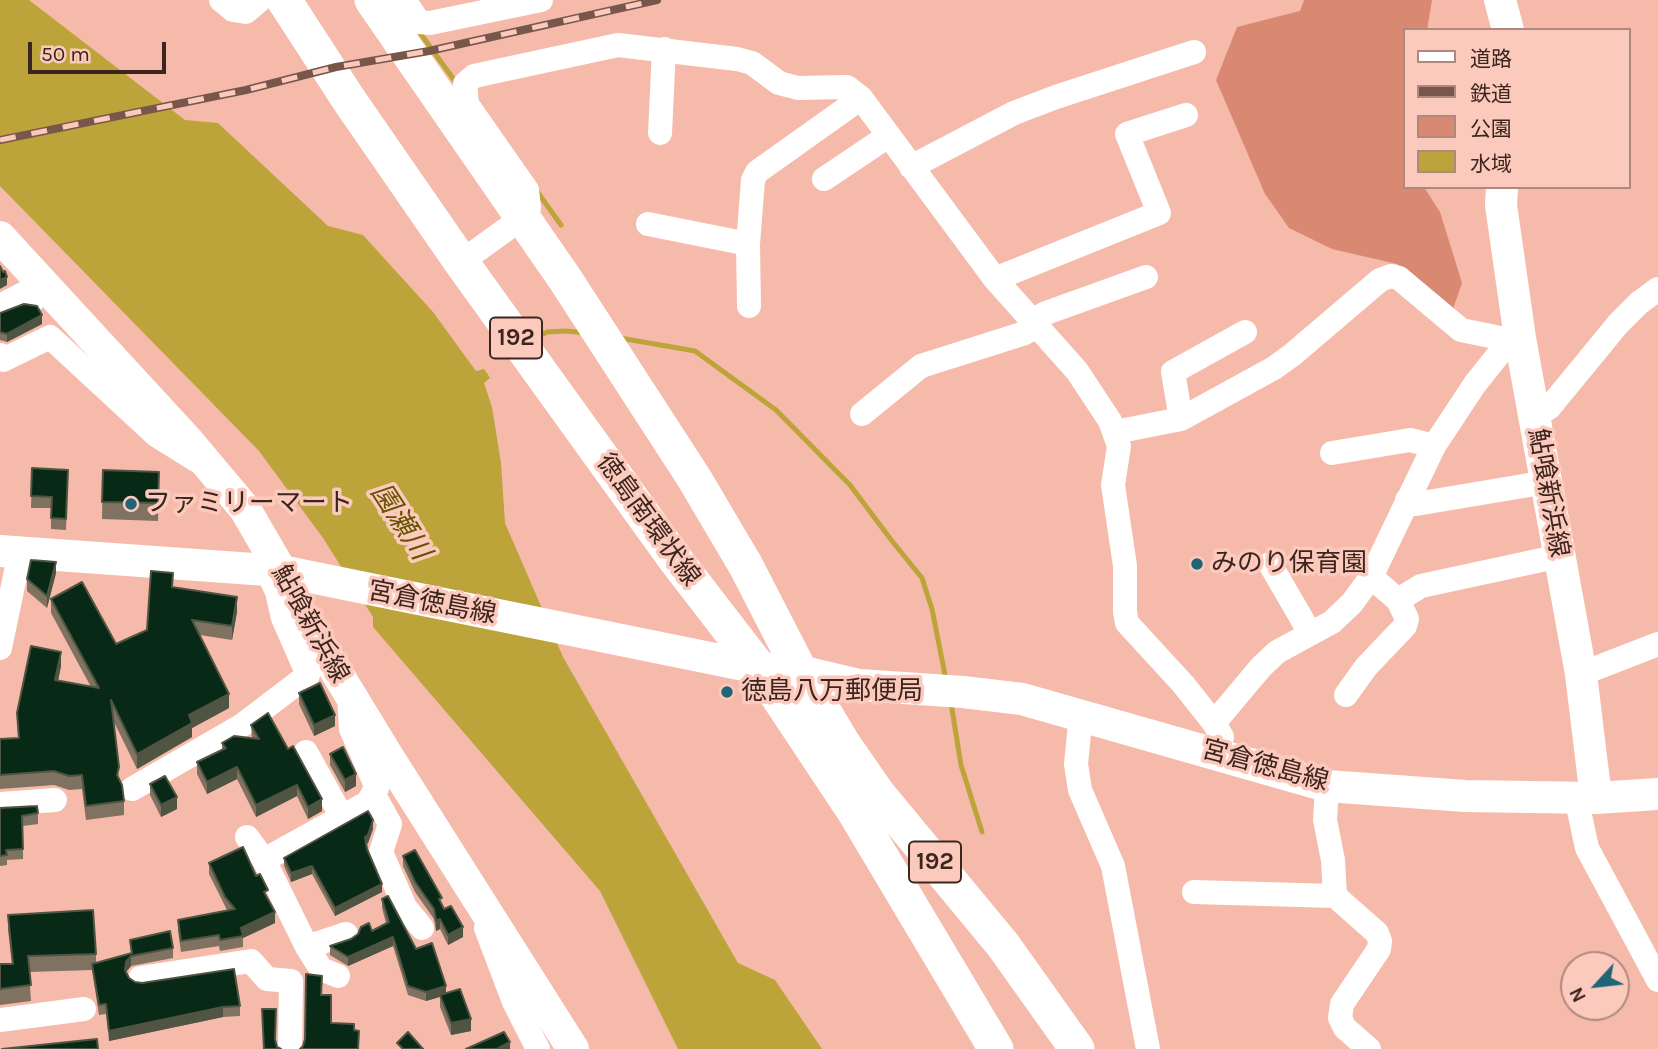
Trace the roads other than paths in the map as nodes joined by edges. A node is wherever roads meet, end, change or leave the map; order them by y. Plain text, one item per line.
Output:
1 (221, 0) edge
2 (260, 0) edge
3 (284, 0) edge
4 (372, 0) edge
5 (404, 0) edge
6 (541, 0) edge
7 (1500, 0) edge
8 (1507, 28) edge
9 (664, 49) junction
10 (1194, 52) dead end
11 (861, 98) junction
12 (1186, 116) dead end
13 (660, 133) dead end
14 (888, 136) junction
15 (911, 167) junction
16 (824, 179) dead end
17 (1502, 189) edge
18 (522, 218) junction
19 (648, 224) dead end
20 (0, 237) edge
21 (748, 244) junction
22 (461, 261) junction
23 (1146, 277) dead end
24 (995, 279) junction
25 (1658, 289) edge
26 (33, 300) dead end
27 (0, 306) edge
28 (749, 306) dead end
29 (1034, 324) junction
30 (1245, 332) dead end
31 (1515, 339) junction
32 (0, 355) edge
33 (862, 414) dead end
34 (1535, 414) junction
35 (1181, 419) junction
36 (1115, 432) junction
37 (1434, 446) junction
38 (1332, 453) dead end
39 (212, 469) junction
40 (1546, 482) junction
41 (1407, 500) junction
42 (10, 551) edge
43 (1560, 556) junction
44 (1270, 564) dead end
45 (282, 573) junction
46 (1371, 577) junction
47 (1398, 600) junction
48 (1310, 633) junction
49 (1658, 644) edge
50 (0, 648) edge
51 (759, 668) junction
52 (800, 671) junction
53 (1581, 674) junction
54 (349, 693) junction
55 (1346, 695) dead end
56 (1081, 714) junction
57 (1214, 723) junction
58 (306, 752) dead end
59 (1224, 755) junction
60 (1327, 786) junction
61 (132, 789) dead end
62 (373, 793) junction
63 (1658, 794) edge
64 (1586, 798) junction
65 (55, 800) dead end
66 (0, 804) edge
67 (342, 817) junction
68 (247, 837) dead end
69 (264, 860) junction
70 (1194, 892) dead end
71 (476, 896) junction
72 (1335, 896) junction
73 (422, 928) dead end
74 (346, 934) dead end
75 (307, 947) junction
76 (1655, 967) edge
77 (338, 976) dead end
78 (140, 978) dead end
79 (85, 1009) dead end
80 (0, 1020) edge
81 (290, 1049) edge
82 (538, 1049) edge
83 (573, 1049) edge
84 (996, 1049) edge
85 (1077, 1049) edge
86 (1148, 1049) edge
87 (1369, 1049) edge

1 - 2 street
3 - 22 highway, 徳島南環状線 / 192
4 - 18 highway, 徳島南環状線 / 192
5 - 6 street
7 - 8 main road
9 - 11 street
9 - 13 street
9 - 18 street
10 - 15 street
11 - 14 street
11 - 21 street
12 - 24 street
14 - 15 street
14 - 16 street
15 - 24 street
17 - 31 main road, 鮎喰新浜線
18 - 22 street
18 - 52 highway, 徳島南環状線 / 192
19 - 21 street
20 - 39 main road, 鮎喰新浜線
21 - 28 street
22 - 51 highway, 徳島南環状線 / 192
23 - 29 street
24 - 29 street
25 - 34 street
26 - 27 street
29 - 33 street
29 - 36 street
30 - 35 street
31 - 34 main road, 鮎喰新浜線
31 - 35 street
31 - 37 street
32 - 39 street
34 - 40 main road, 鮎喰新浜線
35 - 36 street
36 - 57 street
37 - 38 street
37 - 41 street
39 - 45 main road, 鮎喰新浜線
40 - 41 street
40 - 43 main road, 鮎喰新浜線
41 - 46 street
42 - 45 main road, 宮倉徳島線
42 - 50 street
43 - 47 street
43 - 53 main road, 鮎喰新浜線
44 - 48 street
45 - 51 main road, 宮倉徳島線
45 - 54 main road, 鮎喰新浜線
45 - 61 street
46 - 47 street
46 - 48 street
47 - 55 street
48 - 57 street
49 - 53 street
51 - 52 main road, 宮倉徳島線
51 - 84 highway, 徳島南環状線 / 192
52 - 56 main road, 宮倉徳島線
52 - 85 highway, 徳島南環状線 / 192
53 - 64 main road, 鮎喰新浜線
54 - 62 street
54 - 71 main road, 鮎喰新浜線
56 - 59 main road, 宮倉徳島線
56 - 86 street
57 - 59 street
58 - 67 street
59 - 60 main road, 宮倉徳島線
60 - 64 main road, 宮倉徳島線
60 - 72 street
62 - 67 street
62 - 73 street
63 - 64 main road, 宮倉徳島線
64 - 76 street
65 - 66 street
67 - 69 street
68 - 69 street
69 - 75 street
70 - 72 street
71 - 82 street
71 - 83 main road, 鮎喰新浜線
72 - 87 street
74 - 75 street
75 - 77 street
78 - 81 street
79 - 80 street

